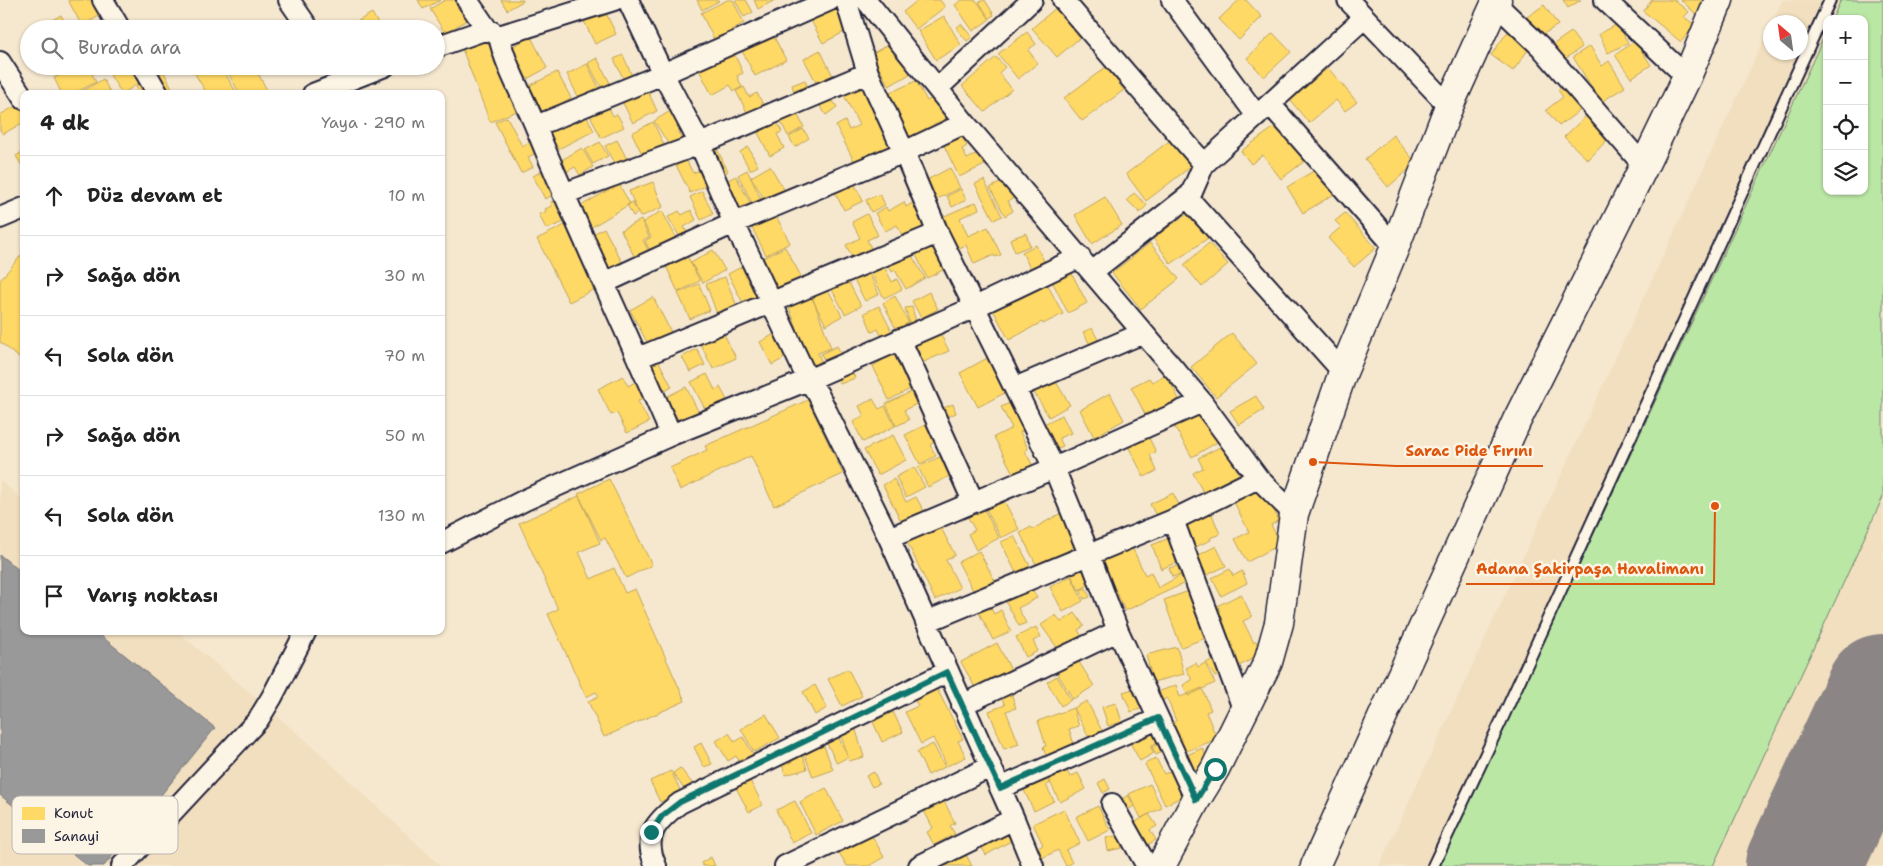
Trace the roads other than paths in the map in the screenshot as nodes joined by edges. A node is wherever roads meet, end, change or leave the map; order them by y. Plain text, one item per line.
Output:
1 (103, 0) edge
2 (289, 0) edge
3 (467, 0) edge
4 (614, 0) edge
5 (628, 0) edge
6 (830, 0) edge
7 (846, 0) edge
8 (866, 0) edge
9 (1032, 0) edge
10 (1063, 0) edge
11 (1172, 0) edge
12 (1348, 0) edge
13 (1605, 0) edge
14 (1830, 0) edge
15 (1717, 1) edge
16 (1496, 2) edge
17 (1364, 18) junction
18 (115, 20) edge
19 (303, 20) edge
20 (493, 32) junction
21 (445, 45) edge
22 (0, 62) edge
23 (663, 74) junction
24 (868, 74) junction
25 (147, 75) edge
26 (338, 75) edge
27 (1687, 77) junction
28 (938, 88) junction
29 (156, 90) edge
30 (319, 90) edge
31 (20, 93) edge
32 (1448, 106) junction
33 (1264, 110) junction
34 (965, 123) junction
35 (536, 126) junction
36 (700, 144) junction
37 (904, 152) junction
38 (1204, 164) junction
39 (1644, 166) junction
40 (563, 194) junction
41 (1188, 197) junction
42 (20, 210) edge
43 (0, 218) edge
44 (734, 223) junction
45 (938, 233) junction
46 (1395, 247) junction
47 (1086, 265) junction
48 (604, 284) junction
49 (772, 302) junction
50 (973, 308) junction
51 (1143, 332) junction
52 (900, 339) junction
53 (638, 358) junction
54 (1344, 372) junction
55 (808, 380) junction
56 (1015, 388) junction
57 (1202, 402) junction
58 (671, 435) junction
59 (1054, 468) junction
60 (1258, 478) junction
61 (973, 501) junction
62 (1294, 514) junction
63 (1172, 520) junction
64 (889, 538) junction
65 (445, 541) edge
66 (1089, 554) junction
67 (926, 622) junction
68 (1118, 631) junction
69 (304, 635) edge
70 (947, 672) junction
71 (962, 705) junction
72 (1244, 711) junction
73 (1158, 718) junction
74 (990, 767) junction
75 (1000, 788) junction
76 (1196, 800) junction
77 (1112, 804) dead end
78 (178, 806) edge
79 (1014, 819) junction
80 (133, 854) edge
81 (122, 866) edge
82 (656, 866) edge
83 (785, 866) edge
84 (919, 866) edge
85 (1033, 866) edge
86 (1147, 866) edge
87 (1161, 866) edge
88 (1316, 866) edge
89 (1433, 866) edge

1 - 18 street
2 - 19 street
3 - 20 street
4 - 20 street
5 - 23 street
6 - 23 street
7 - 24 street
8 - 28 street
9 - 28 street
10 - 38 street
11 - 33 street
12 - 17 street
13 - 27 street
14 - 89 lane
15 - 27 main road
16 - 32 main road
16 - 39 street
17 - 32 street
17 - 33 street
20 - 21 street
20 - 35 street
22 - 31 street
23 - 35 street
23 - 36 street
24 - 36 street
24 - 37 street
25 - 29 street
26 - 30 street
27 - 39 main road
28 - 34 street
32 - 46 main road
33 - 38 street
33 - 46 street
34 - 37 street
34 - 47 street
35 - 40 street
36 - 40 street
36 - 44 street
37 - 44 street
37 - 45 street
38 - 41 street
39 - 88 main road
40 - 48 street
41 - 47 street
41 - 54 street
42 - 43 street
44 - 48 street
44 - 49 street
45 - 49 street
45 - 50 street
46 - 54 main road
47 - 50 street
47 - 51 street
48 - 53 street
49 - 53 street
49 - 55 street
50 - 52 street
50 - 56 street
51 - 56 street
51 - 57 street
52 - 55 street
52 - 61 street
53 - 58 street
54 - 62 main road
55 - 58 street
55 - 64 street
56 - 59 street
57 - 59 street
57 - 60 street
58 - 65 street
59 - 61 street
59 - 66 street
60 - 62 street
60 - 63 street
61 - 64 street
62 - 72 main road
63 - 66 street
63 - 72 street
64 - 67 street
66 - 67 street
66 - 68 street
67 - 70 street
68 - 71 street
68 - 73 street
69 - 78 street
70 - 71 street
70 - 82 street
71 - 74 street
72 - 76 main road
73 - 75 street
73 - 76 street
74 - 75 street
74 - 83 street
75 - 79 street
76 - 87 main road
77 - 86 street
79 - 84 street
79 - 85 street
80 - 81 street

